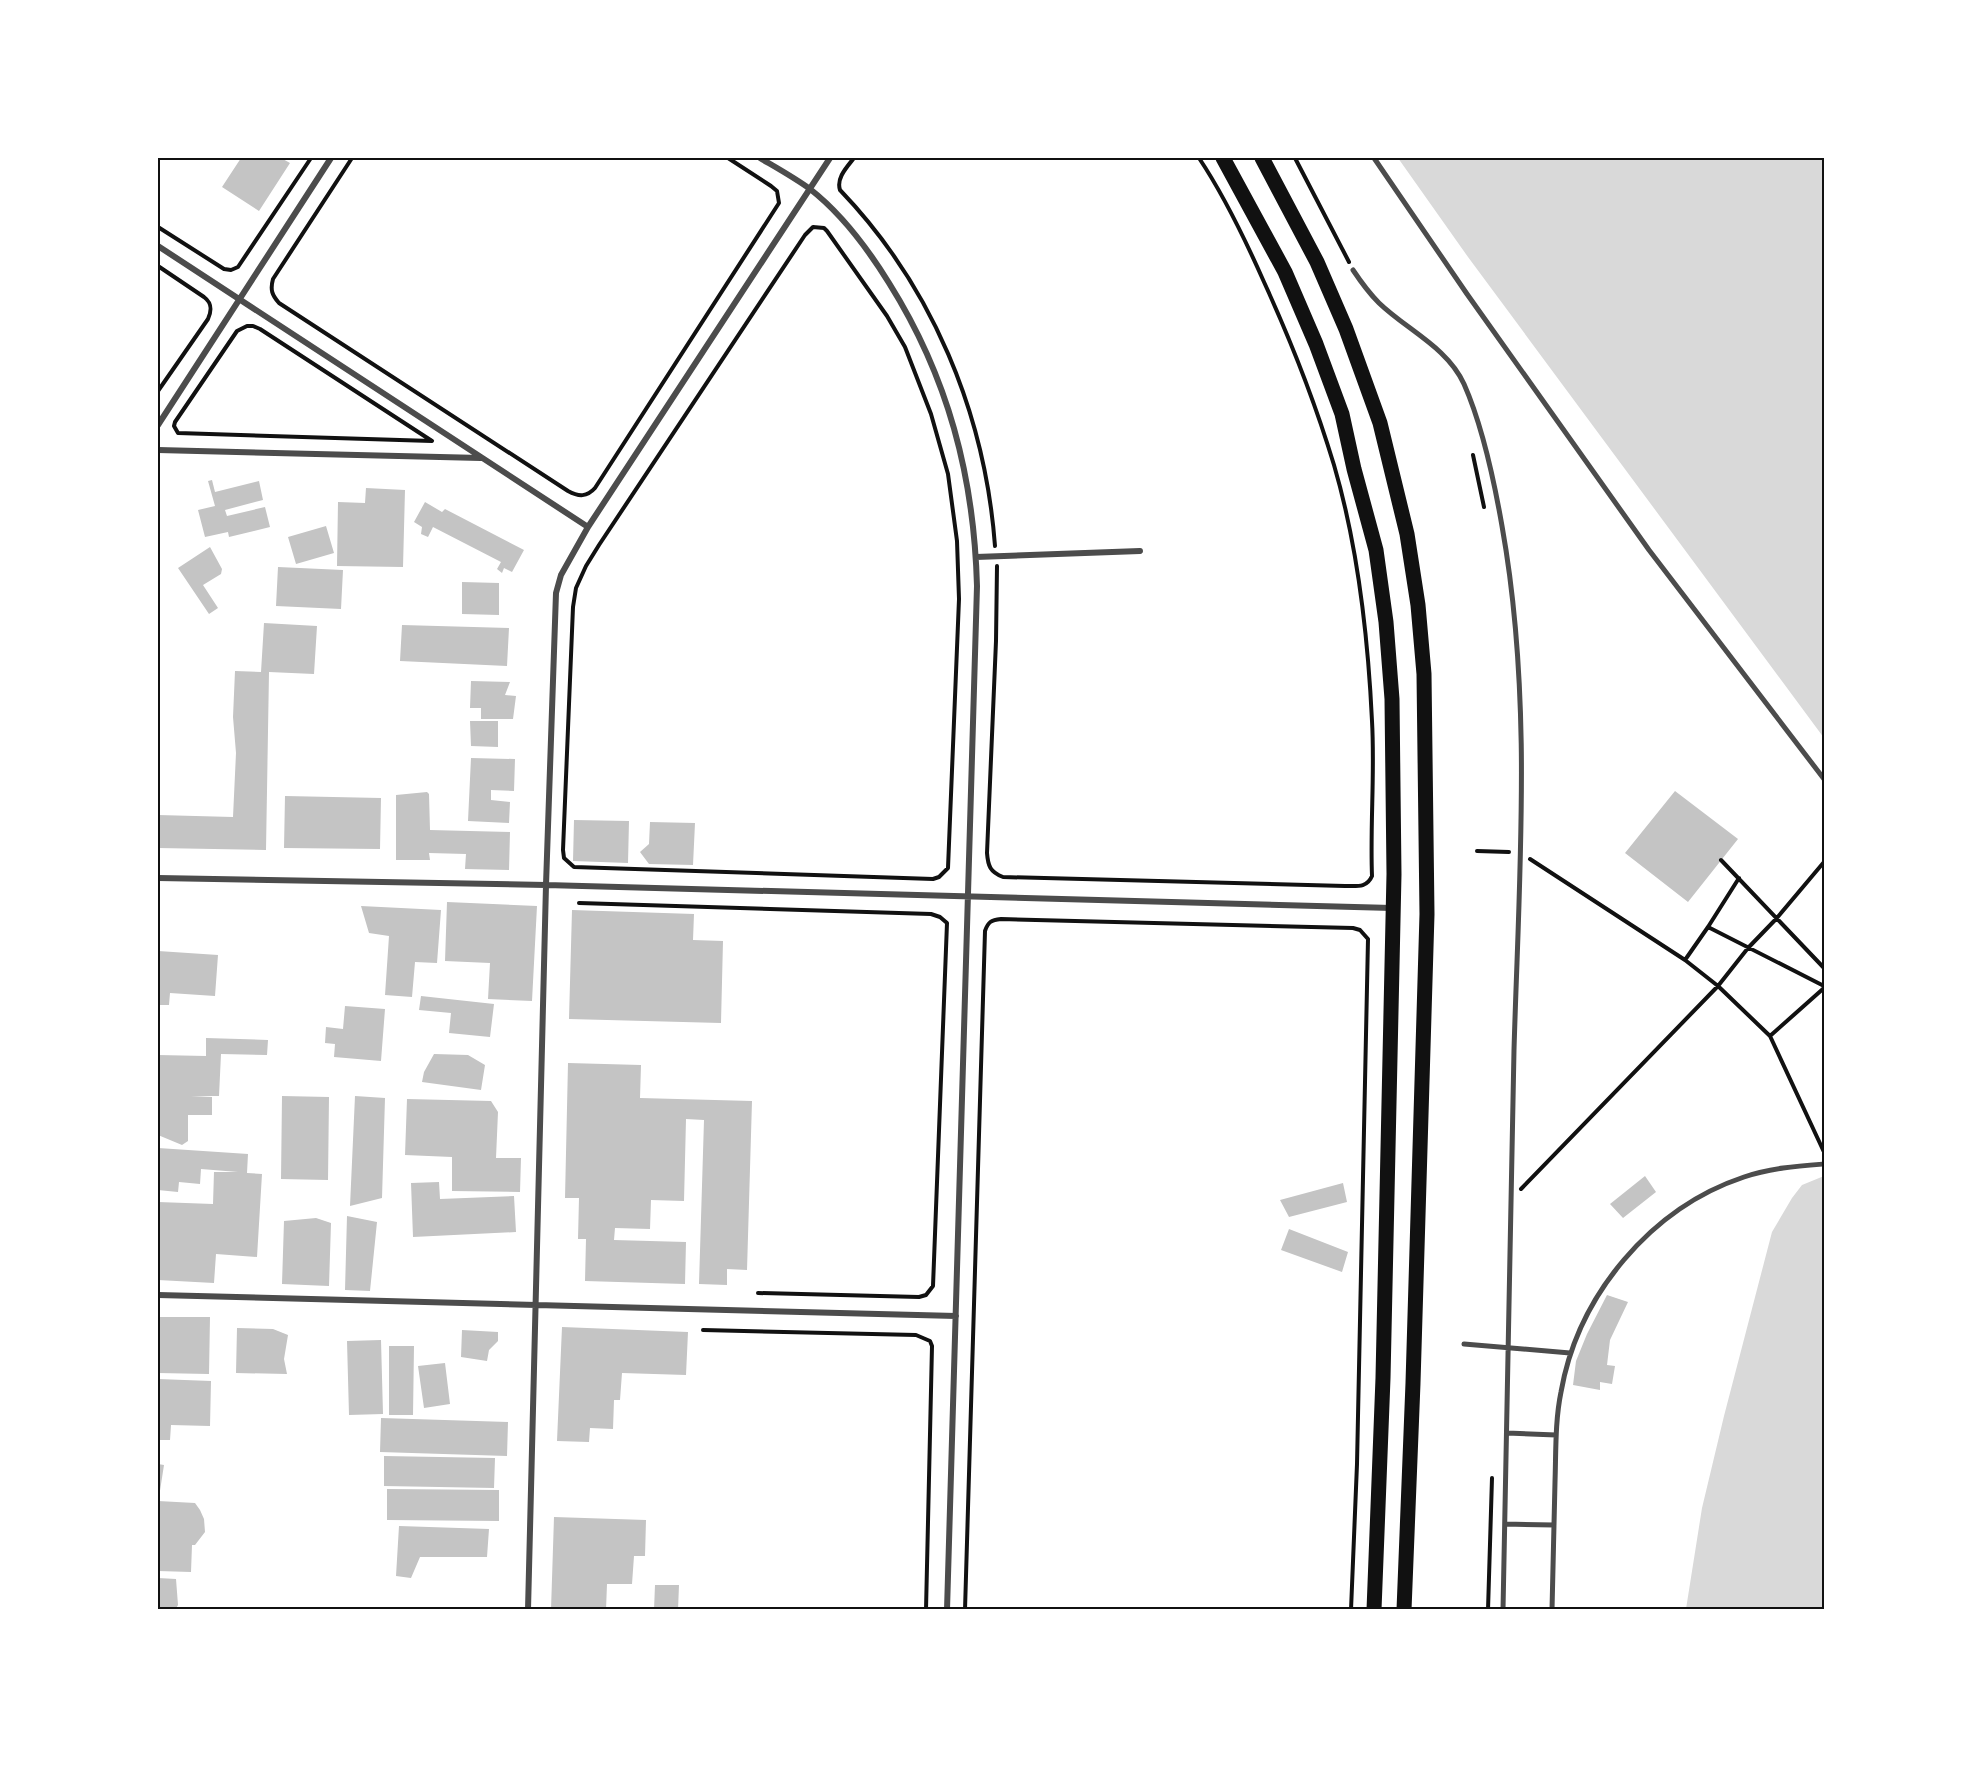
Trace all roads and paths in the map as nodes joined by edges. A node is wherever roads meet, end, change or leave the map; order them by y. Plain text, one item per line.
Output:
1 (311, 158) edge
2 (331, 158) edge
3 (352, 158) edge
4 (728, 158) edge
5 (760, 158) edge
6 (830, 158) edge
7 (854, 158) edge
8 (1199, 158) edge
9 (1223, 158) edge
10 (1262, 158) edge
11 (1295, 158) edge
12 (1374, 158) edge
13 (810, 189) junction
14 (158, 227) edge
15 (158, 246) edge
16 (158, 266) edge
17 (1353, 270) joint
18 (239, 299) junction
19 (158, 391) edge
20 (158, 425) edge
21 (432, 441) joint
22 (158, 450) edge
23 (1473, 452) dead end
24 (482, 458) junction
25 (1485, 509) dead end
26 (588, 527) junction
27 (1140, 551) dead end
28 (996, 556) junction
29 (976, 557) junction
30 (1824, 779) edge
31 (1508, 843) dead end
32 (1477, 851) dead end
33 (1508, 852) junction
34 (1520, 853) junction
35 (564, 858) joint
36 (1721, 860) dead end
37 (1824, 862) edge
38 (1508, 863) dead end
39 (158, 878) edge
40 (1739, 878) junction
41 (546, 885) junction
42 (968, 897) junction
43 (579, 903) dead end
44 (1393, 908) junction
45 (1776, 918) junction
46 (1708, 927) junction
47 (1748, 948) junction
48 (1685, 960) junction
49 (1824, 968) edge
50 (1718, 986) junction
51 (1824, 987) edge
52 (1770, 1036) junction
53 (1824, 1153) edge
54 (1824, 1164) edge
55 (1510, 1201) junction
56 (758, 1293) dead end
57 (158, 1295) edge
58 (536, 1305) junction
59 (956, 1316) junction
60 (703, 1330) dead end
61 (1464, 1344) dead end
62 (1508, 1348) junction
63 (1570, 1353) junction
64 (1507, 1433) junction
65 (1556, 1435) junction
66 (1492, 1466) dead end
67 (1505, 1524) junction
68 (1554, 1525) junction
69 (528, 1610) edge
70 (926, 1610) edge
71 (947, 1610) edge
72 (965, 1610) edge
73 (1351, 1610) edge
74 (1374, 1610) edge
75 (1404, 1610) edge
76 (1488, 1610) edge
77 (1503, 1610) edge
78 (1552, 1610) edge

1 - 14 path
2 - 18 street
3 - 4 path
5 - 13 street
6 - 13 street
7 - 28 path
8 - 28 path
9 - 44 main road
10 - 75 main road
11 - 17 path
12 - 30 street
13 - 26 street
13 - 29 street
15 - 18 street
16 - 19 path
17 - 34 street
18 - 20 street
18 - 24 street
21 - 21 path
22 - 24 street
23 - 25 path
24 - 26 street
26 - 41 street
27 - 28 street
28 - 29 street
29 - 42 street
31 - 33 path
32 - 33 path
33 - 34 path
33 - 38 path
34 - 48 path
34 - 55 street
35 - 35 path
36 - 40 path
37 - 45 path
39 - 41 street
40 - 45 path
40 - 46 path
41 - 42 street
41 - 58 street
42 - 44 street
42 - 59 street
43 - 56 path
44 - 74 main road
45 - 47 path
45 - 49 path
46 - 47 path
46 - 48 path
47 - 50 path
47 - 51 path
48 - 50 path
50 - 52 path
50 - 55 path
51 - 52 path
52 - 53 path
54 - 63 street
55 - 62 street
57 - 58 street
58 - 59 street
58 - 69 street
59 - 71 street
60 - 70 path
61 - 62 street
62 - 63 street
62 - 64 street
63 - 65 street
64 - 65 street
64 - 67 street
65 - 68 street
66 - 76 path
67 - 68 street
67 - 77 street
68 - 78 street
72 - 73 path

